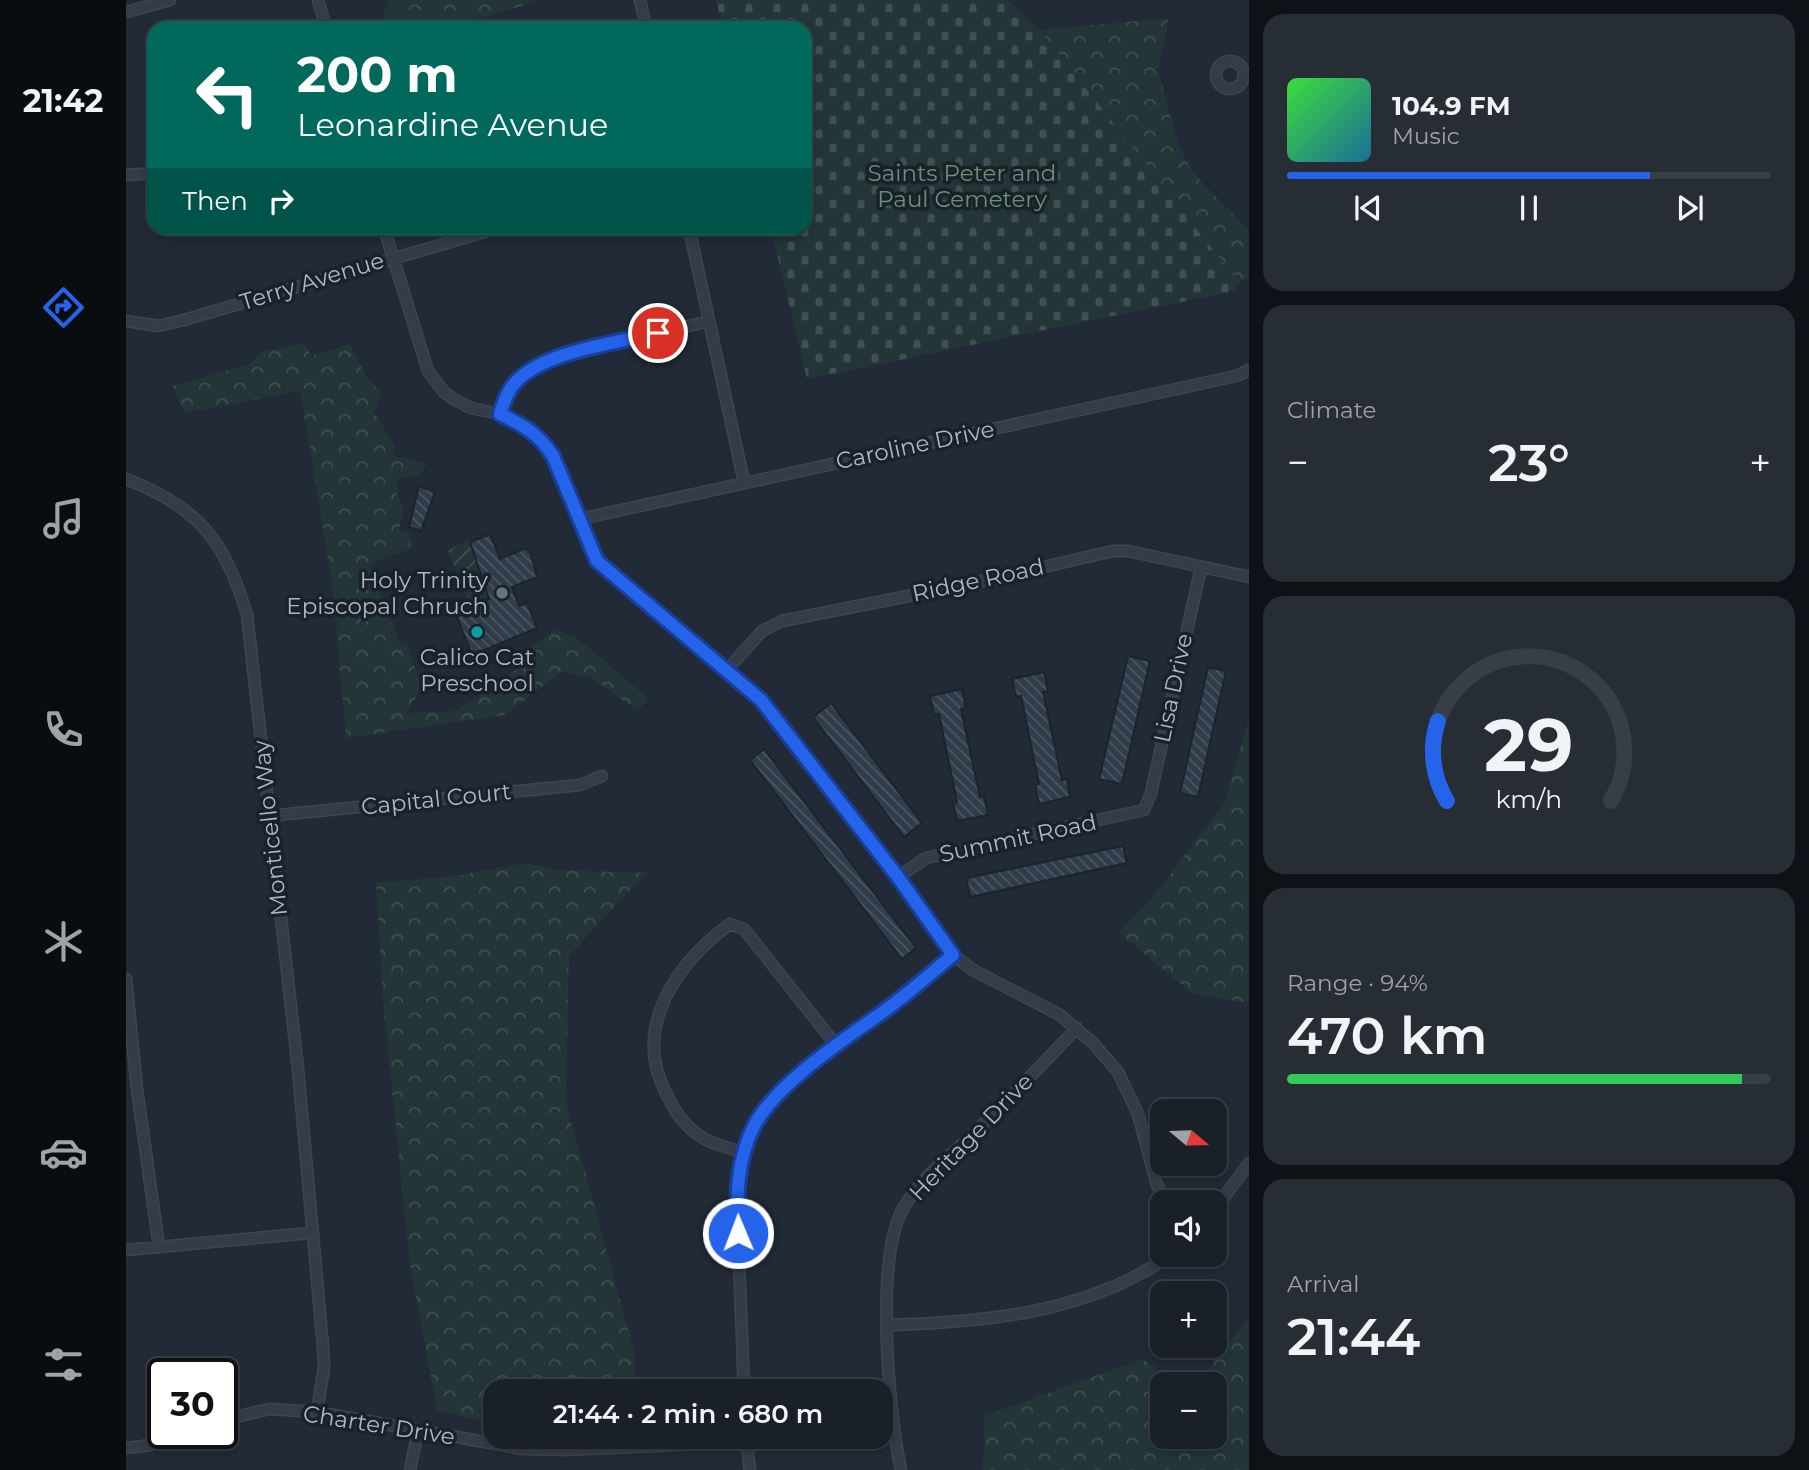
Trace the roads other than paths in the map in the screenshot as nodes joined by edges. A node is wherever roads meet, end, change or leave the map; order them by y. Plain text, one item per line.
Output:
1 (170, 0) edge
2 (318, 0) edge
3 (640, 0) edge
4 (126, 12) edge
5 (324, 21) edge
6 (644, 21) edge
7 (147, 174) edge
8 (126, 175) edge
9 (386, 235) edge
10 (472, 235) edge
11 (691, 235) edge
12 (392, 257) junction
13 (126, 321) edge
14 (709, 321) junction
15 (1249, 370) edge
16 (500, 414) junction
17 (126, 479) edge
18 (744, 482) junction
19 (580, 519) junction
20 (1201, 566) junction
21 (1249, 577) edge
22 (726, 671) junction
23 (602, 776) dead end
24 (1144, 810) joint
25 (268, 816) junction
26 (898, 877) junction
27 (953, 955) junction
28 (126, 979) edge
29 (1077, 1028) junction
30 (835, 1045) junction
31 (131, 1088) edge
32 (743, 1153) junction
33 (1249, 1163) edge
34 (1159, 1190) edge
35 (1227, 1193) edge
36 (312, 1233) junction
37 (159, 1247) junction
38 (126, 1250) edge
39 (1150, 1266) edge
40 (888, 1325) junction
41 (744, 1379) edge
42 (317, 1412) junction
43 (238, 1416) edge
44 (418, 1431) junction
45 (483, 1442) edge
46 (147, 1445) edge
47 (126, 1448) edge
48 (523, 1449) edge
49 (582, 1449) edge
50 (747, 1449) edge
51 (410, 1470) edge
52 (750, 1470) edge
53 (901, 1470) edge

1 - 4 street
2 - 5 street
3 - 6 street
7 - 8 street
9 - 12 street
10 - 12 street, Terry Avenue
11 - 14 street
12 - 13 street, Terry Avenue
12 - 16 street
14 - 16 street
14 - 18 street
15 - 18 street, Caroline Drive
16 - 19 street
17 - 25 street, Monticello Way
18 - 19 street, Caroline Drive
19 - 22 street
20 - 21 street, Ridge Road
20 - 22 street, Ridge Road
20 - 24 street, Lisa Drive
22 - 26 street
23 - 25 street, Capital Court
24 - 26 street, Summit Road
25 - 36 street, Monticello Way
26 - 27 street
27 - 29 street
27 - 30 street
28 - 31 street
29 - 34 street
29 - 40 street, Heritage Drive
30 - 32 street
30 - 32 street
31 - 37 street
32 - 41 street
33 - 35 street
36 - 37 street
36 - 42 street, Monticello Way
37 - 38 street
39 - 40 street
40 - 53 street, Heritage Drive
42 - 43 street, Charter Drive
42 - 44 street, Charter Drive
44 - 45 street, Charter Drive
44 - 51 street
46 - 47 street
48 - 49 street, Charter Drive
50 - 52 street

